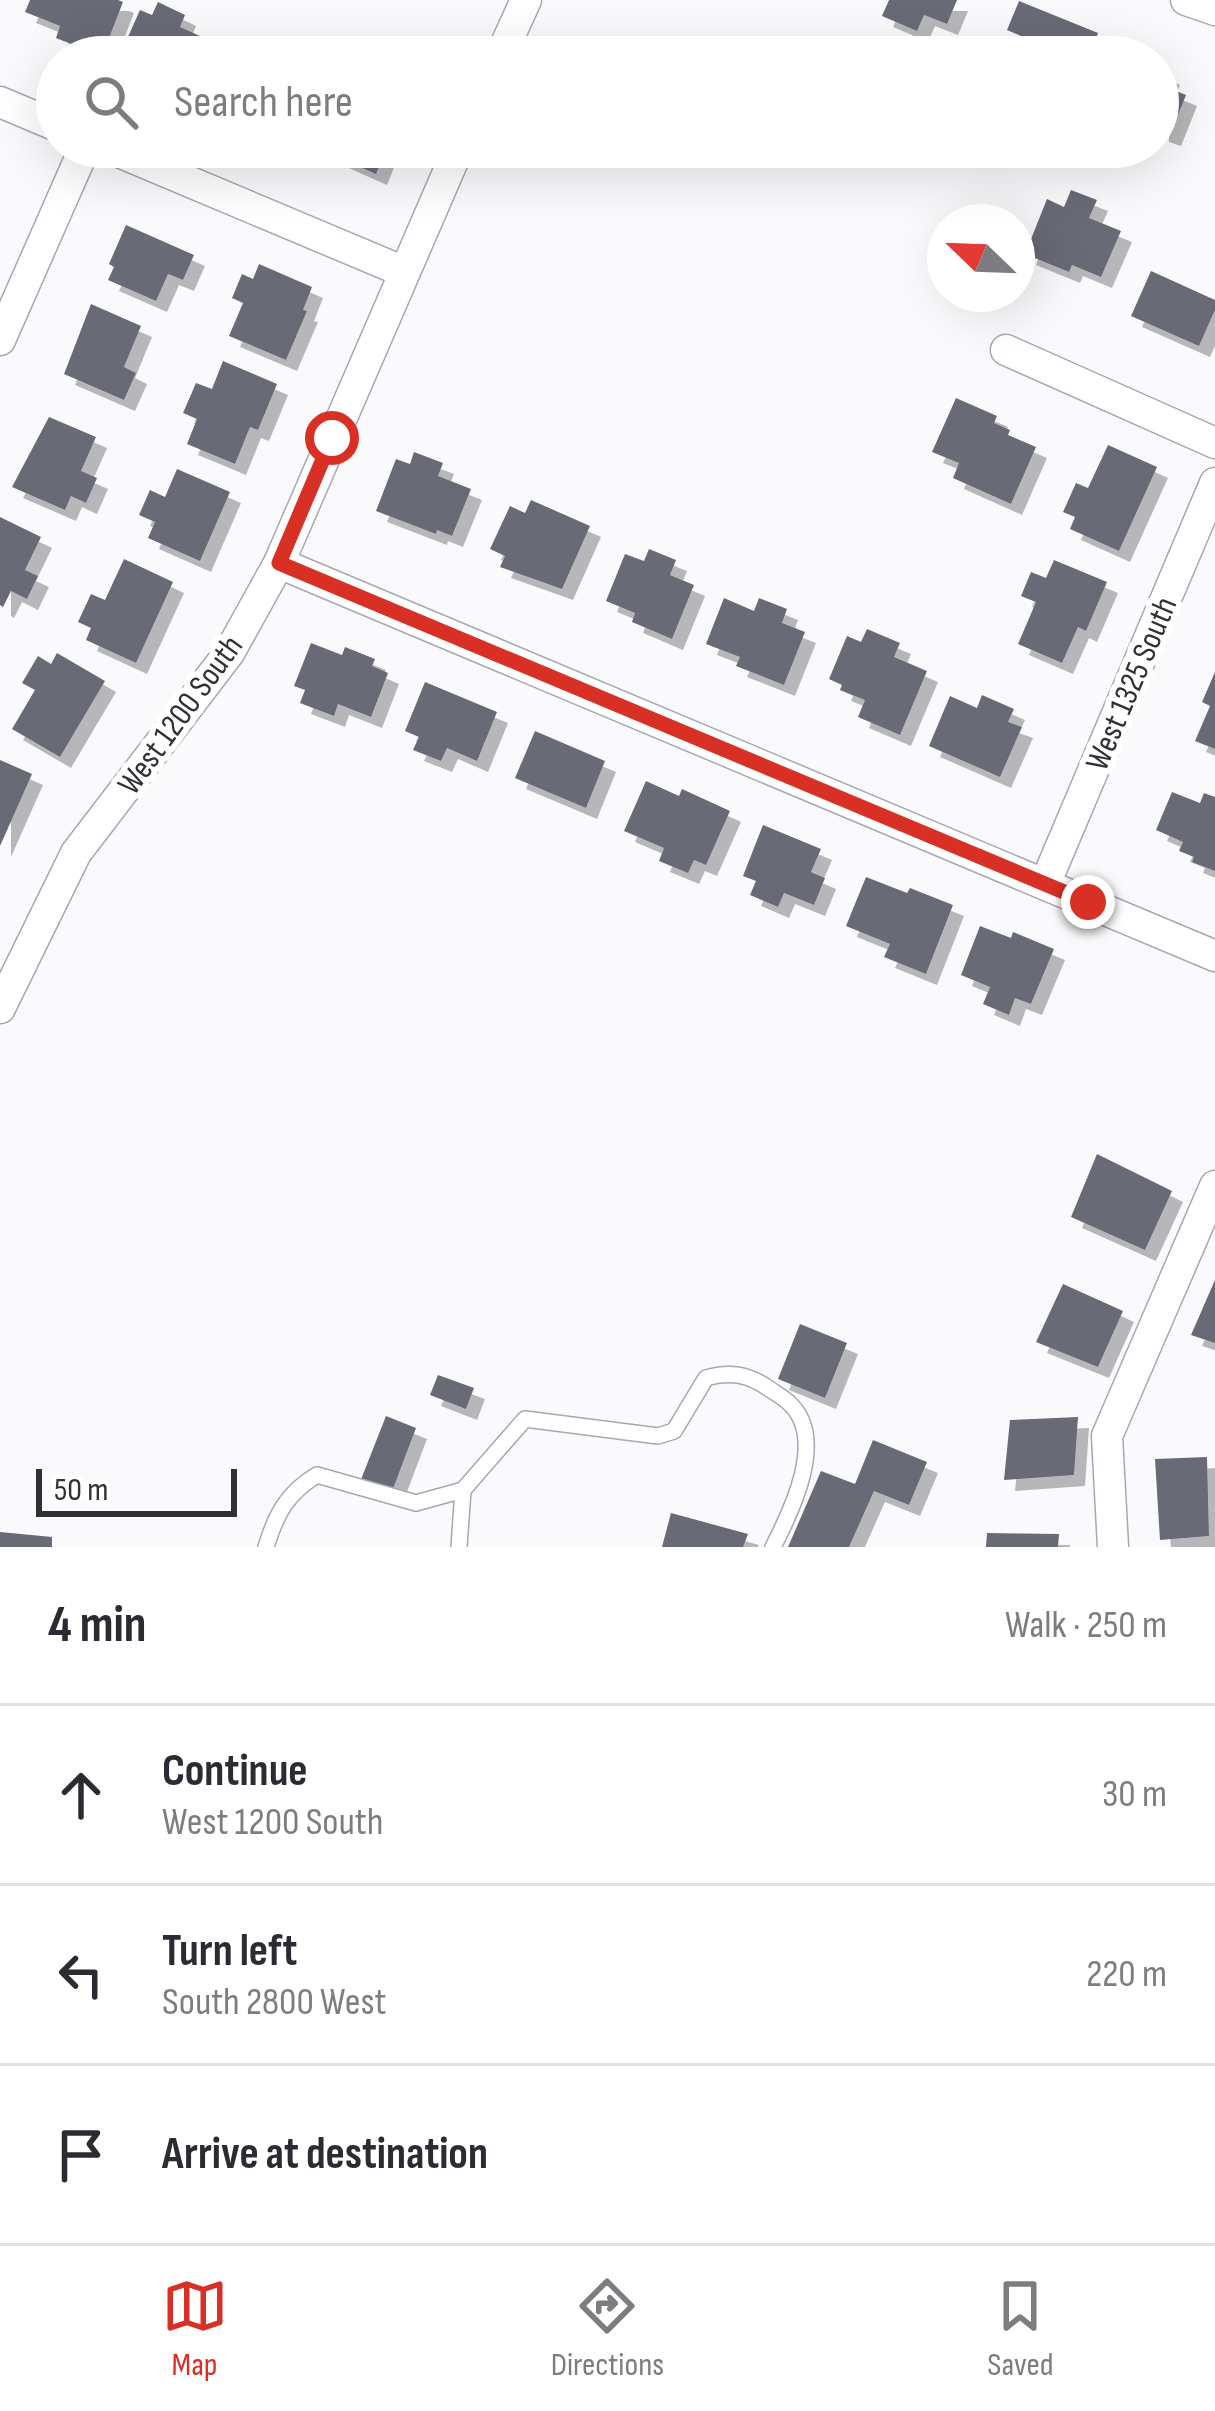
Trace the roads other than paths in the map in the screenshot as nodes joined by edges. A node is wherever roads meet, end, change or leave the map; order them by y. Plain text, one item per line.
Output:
1 (526, 0) edge
2 (1186, 0) edge
3 (1215, 11) edge
4 (510, 36) edge
5 (0, 102) edge
6 (36, 117) edge
7 (76, 168) edge
8 (156, 168) edge
9 (449, 168) edge
10 (402, 271) junction
11 (0, 340) edge
12 (1006, 350) dead end
13 (1215, 443) edge
14 (1215, 483) edge
15 (279, 563) junction
16 (1045, 884) junction
17 (1215, 956) edge
18 (0, 1008) edge
19 (1215, 1186) edge
20 (463, 1490) junction
21 (266, 1547) edge
22 (459, 1547) edge
23 (773, 1547) edge
24 (1113, 1547) edge

1 - 4 street
2 - 3 street
5 - 6 street
7 - 11 street
8 - 10 street
9 - 10 street, West 1200 South
10 - 15 street, West 1200 South
12 - 13 street
14 - 16 street, West 1325 South
15 - 16 street
15 - 18 street, West 1200 South
16 - 17 street
19 - 24 street
20 - 21 lane
20 - 22 lane
20 - 23 lane

